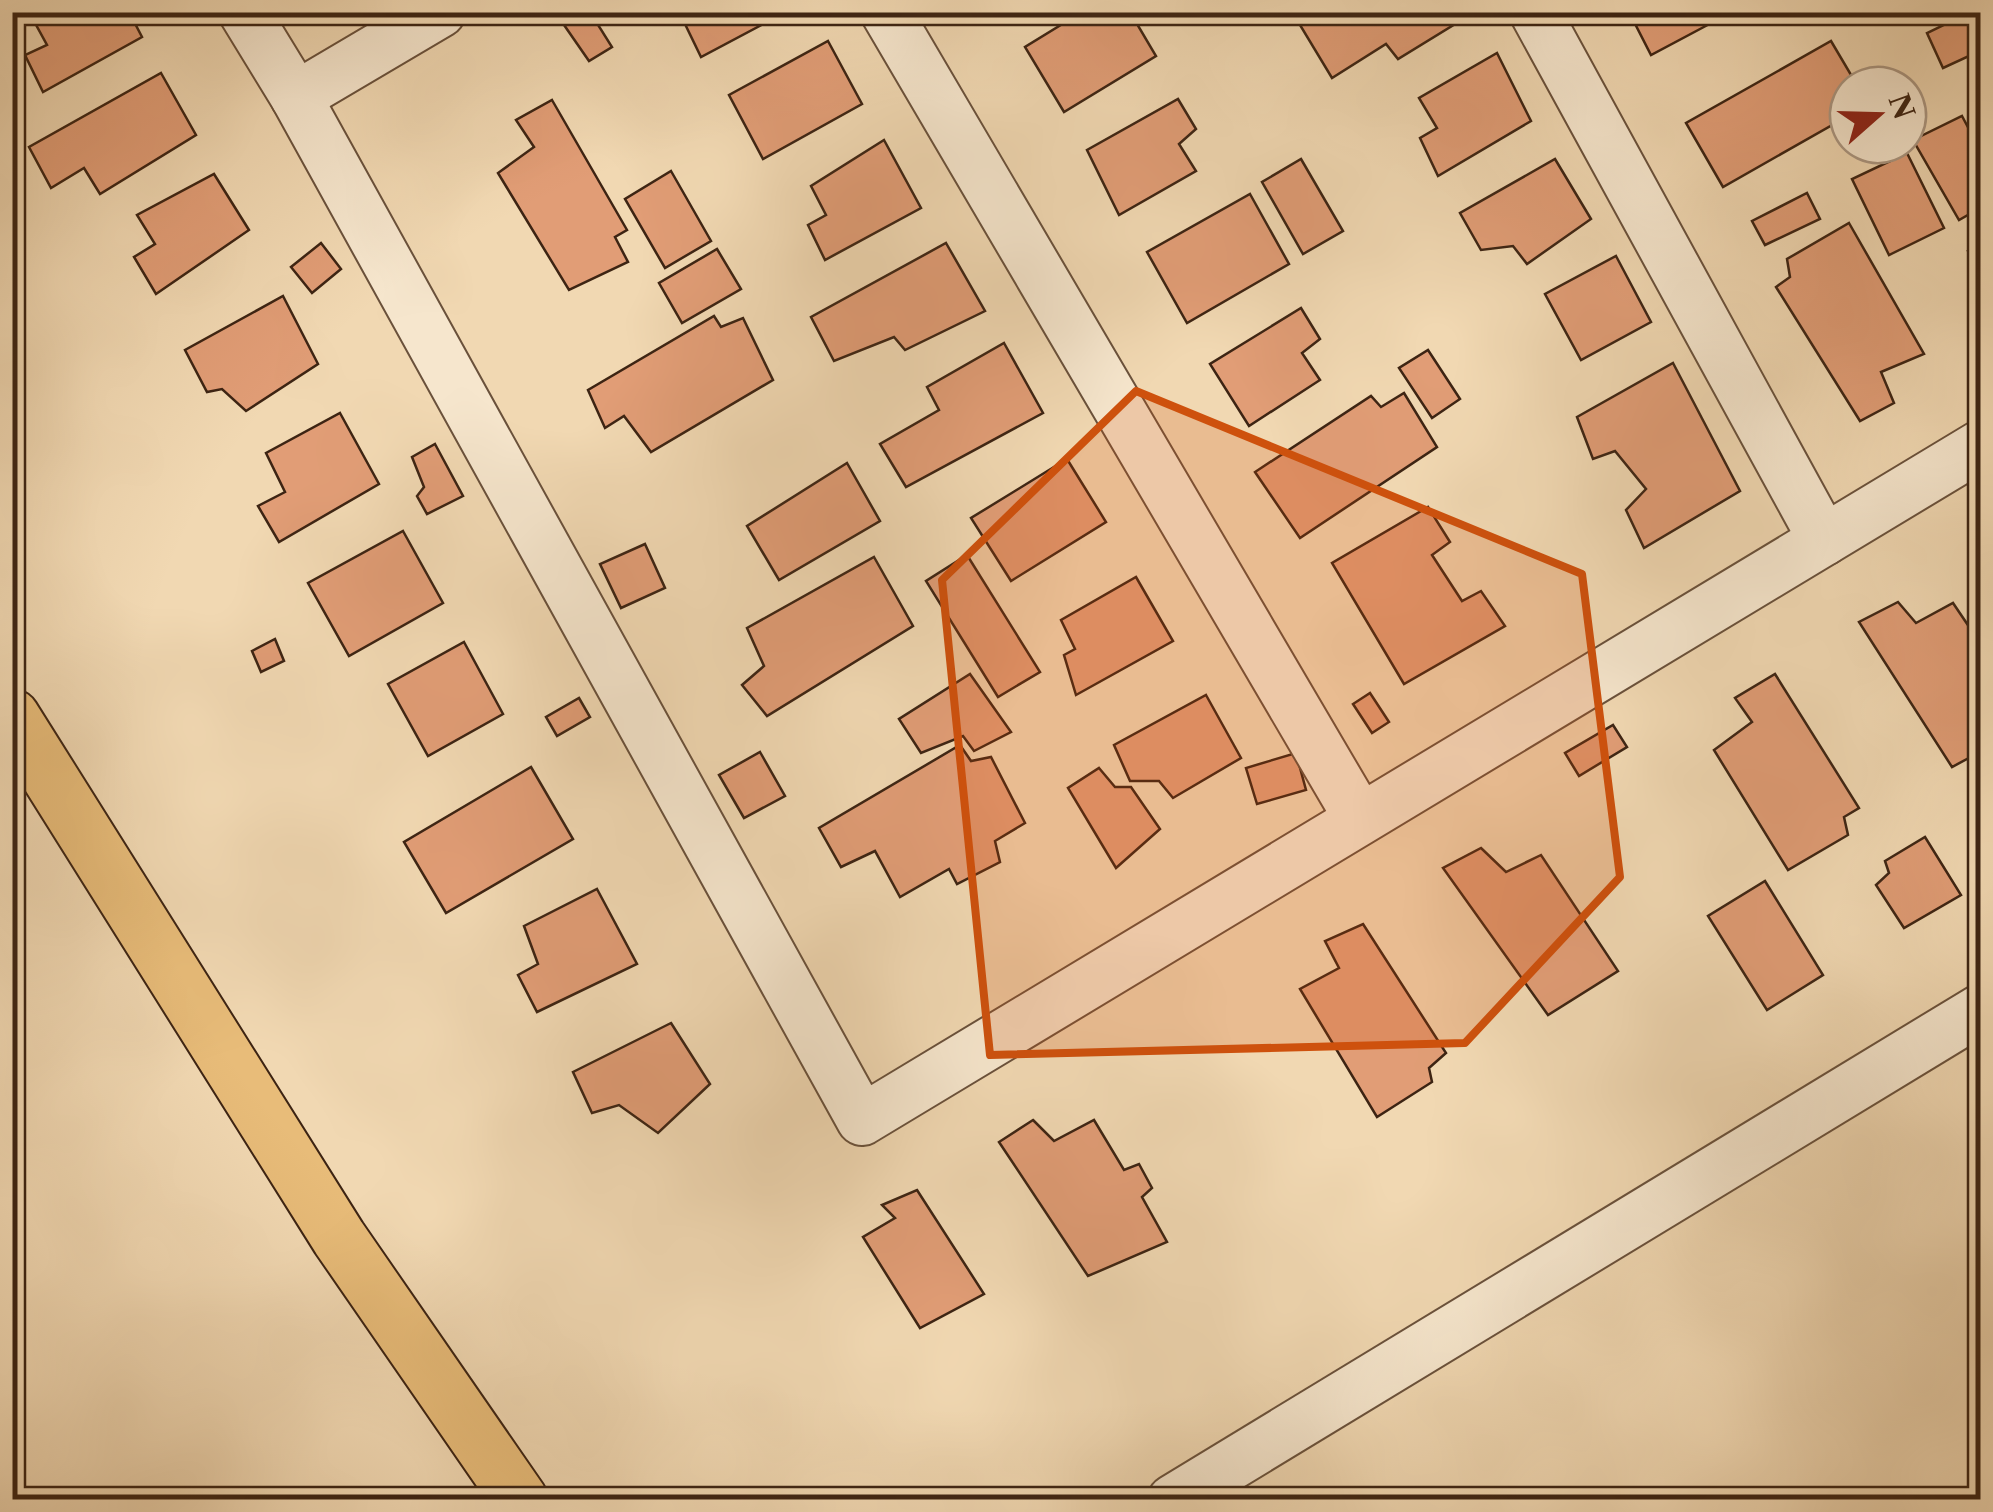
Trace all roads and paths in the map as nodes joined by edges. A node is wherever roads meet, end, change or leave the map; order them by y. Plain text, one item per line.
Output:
1 (244, 12) edge
2 (440, 12) edge
3 (886, 12) edge
4 (1535, 12) edge
5 (296, 96) junction
6 (1980, 446) edge
7 (1824, 540) junction
8 (12, 717) edge
9 (1360, 818) junction
10 (1980, 1010) edge
11 (520, 1500) edge
12 (1173, 1500) edge

1 - 5 street
2 - 5 street
3 - 9 street
4 - 7 street
5 - 9 street
6 - 7 street
7 - 9 street
8 - 11 main road
10 - 12 street

